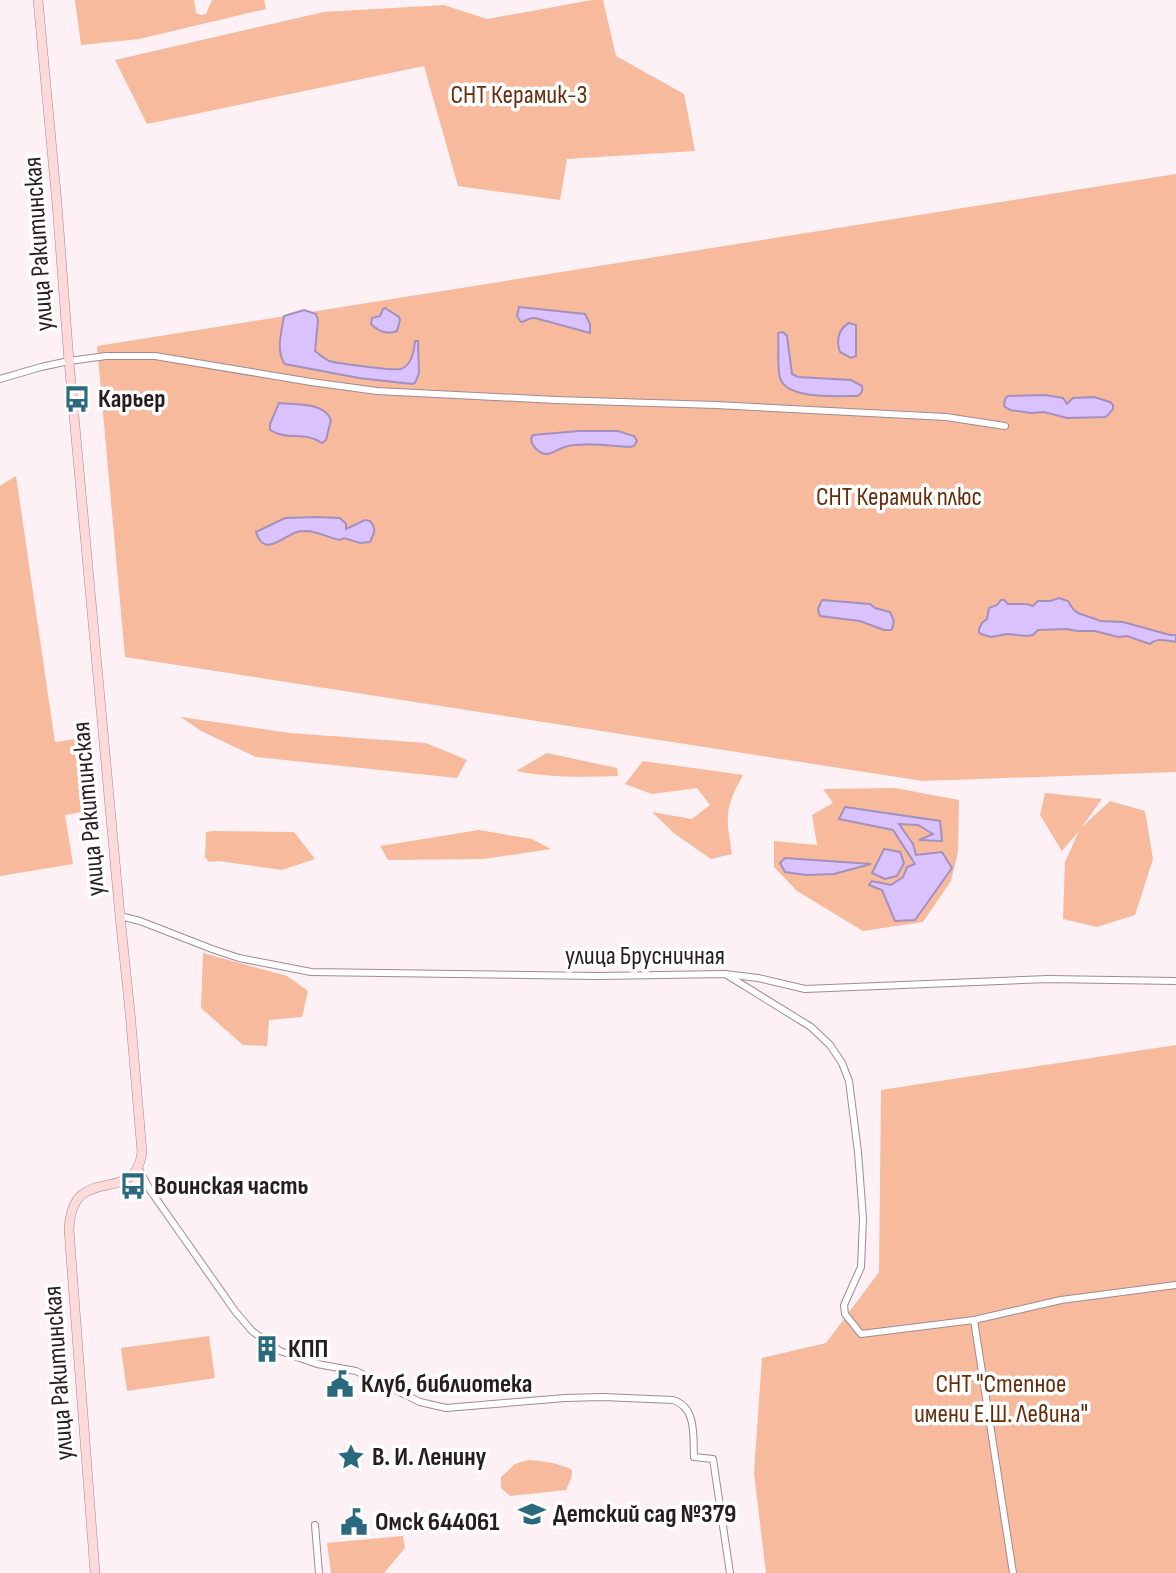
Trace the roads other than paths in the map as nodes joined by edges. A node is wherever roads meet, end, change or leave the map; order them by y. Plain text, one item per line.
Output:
1 (38, 0) edge
2 (69, 361) junction
3 (0, 379) edge
4 (1005, 426) dead end
5 (120, 916) junction
6 (725, 974) junction
7 (1176, 981) edge
8 (139, 1168) junction
9 (1176, 1285) edge
10 (974, 1320) junction
11 (315, 1525) dead end
12 (95, 1573) edge
13 (319, 1573) edge
14 (730, 1573) edge
15 (1013, 1573) edge

1 - 2 street, улица Ракитинская
2 - 3 street
2 - 4 street
2 - 5 street, улица Ракитинская
5 - 6 street, улица Брусничная
5 - 8 street, улица Ракитинская
6 - 7 street, улица Брусничная
6 - 10 street
8 - 12 street, улица Ракитинская
8 - 14 street
9 - 10 street
10 - 15 street
11 - 13 street

